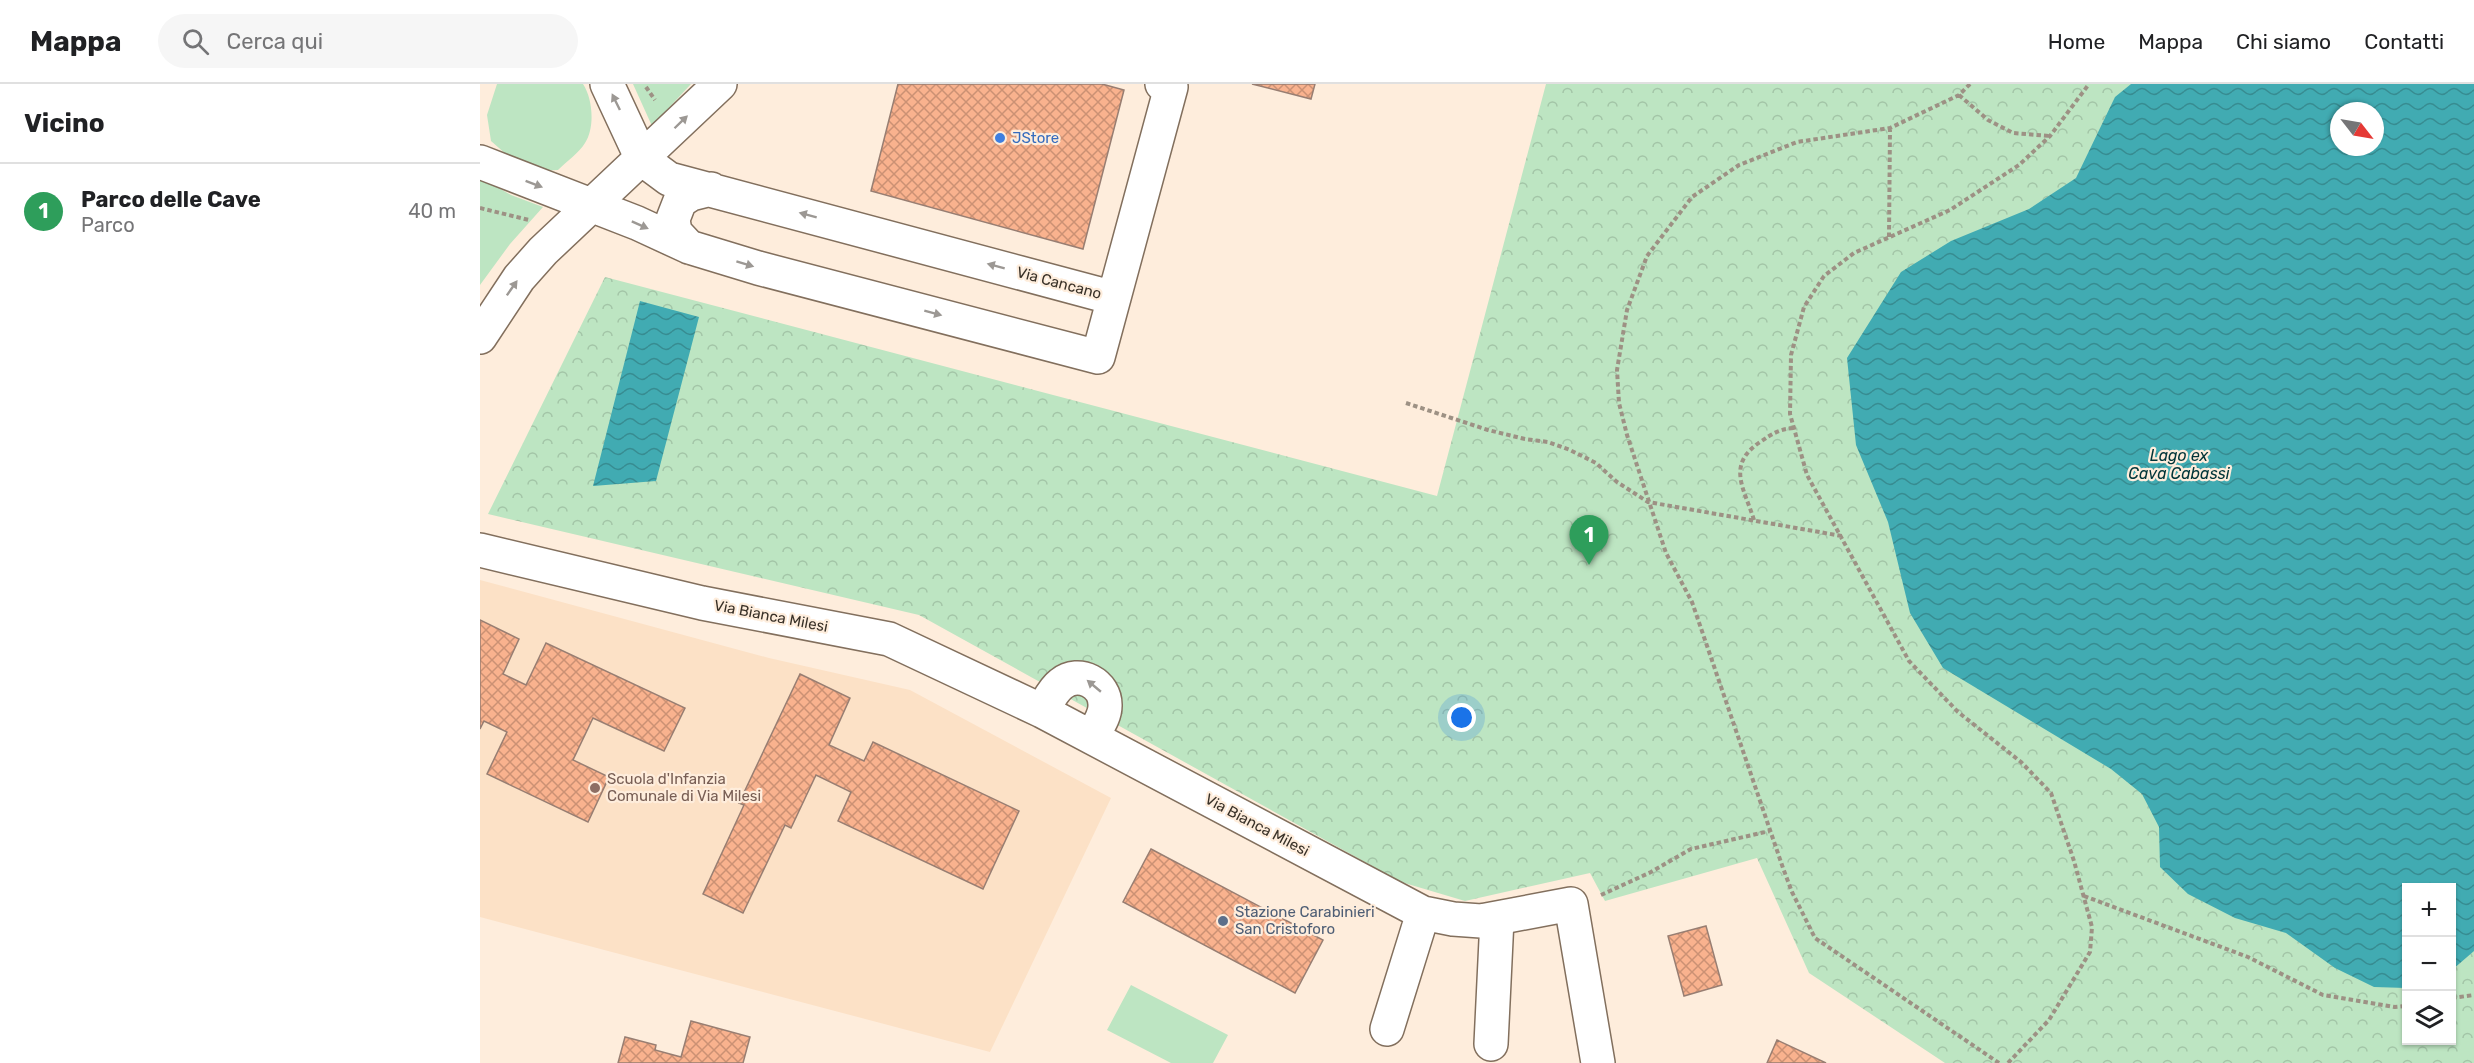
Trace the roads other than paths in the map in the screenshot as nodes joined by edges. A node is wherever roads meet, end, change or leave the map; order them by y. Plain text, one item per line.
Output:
1 (607, 84) edge
2 (720, 84) edge
3 (1162, 84) edge
4 (642, 159) junction
5 (480, 162) edge
6 (711, 189) junction
7 (591, 205) junction
8 (688, 247) junction
9 (1114, 298) junction
10 (480, 337) edge
11 (483, 550) edge
12 (1042, 711) junction
13 (1092, 736) junction
14 (1423, 913) junction
15 (1497, 919) junction
16 (1387, 1029) dead end
17 (1491, 1044) dead end
18 (1598, 1063) edge

4 -> 1 street
4 -> 2 street
3 - 9 street
4 - 6 street, Via Cancano
4 - 7 street
5 -> 7 street, Via Cancano
6 - 8 street
9 -> 6 street, Via Cancano
7 -> 8 street, Via Cancano
10 -> 7 street
8 -> 9 street, Via Cancano
11 - 12 street, Via Bianca Milesi
12 - 13 street, Via Bianca Milesi
13 -> 12 street
13 - 14 street, Via Bianca Milesi
14 - 15 street, Via Bianca Milesi
14 - 16 street
15 - 17 street
15 - 18 street, Via Bianca Milesi

